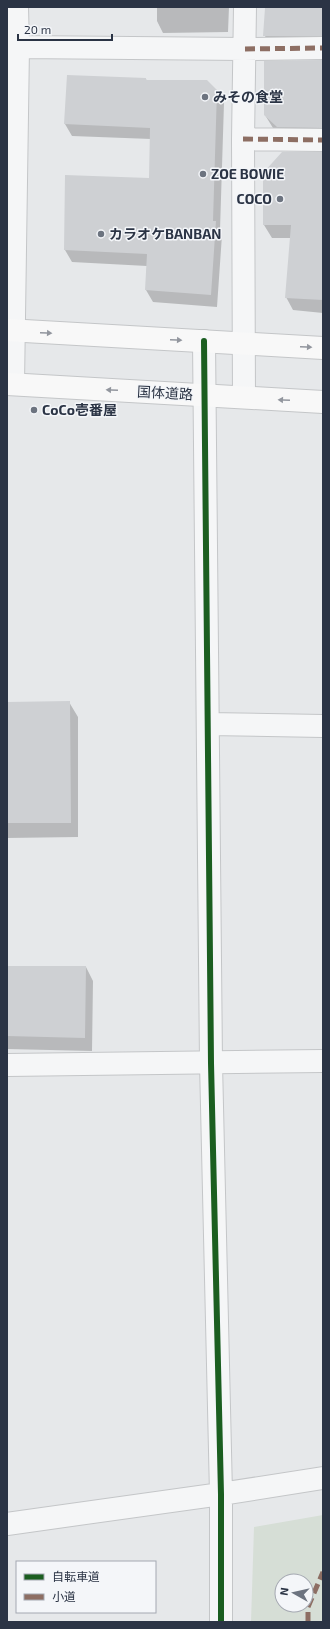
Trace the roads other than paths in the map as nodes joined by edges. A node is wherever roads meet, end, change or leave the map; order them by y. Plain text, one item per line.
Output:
1 (17, 7) edge
2 (245, 7) edge
3 (18, 47) junction
4 (323, 48) edge
5 (245, 49) junction
6 (243, 139) junction
7 (323, 140) edge
8 (10, 331) edge
9 (204, 341) junction
10 (244, 344) junction
11 (323, 348) edge
12 (10, 384) edge
13 (205, 396) junction
14 (244, 398) junction
15 (323, 402) edge
16 (208, 724) junction
17 (323, 726) edge
18 (323, 1061) edge
19 (211, 1063) junction
20 (7, 1065) edge
21 (323, 1478) edge
22 (221, 1494) junction
23 (7, 1524) edge
24 (221, 1622) edge

1 - 3 street
2 - 5 street
3 - 5 street
3 - 8 street
4 - 5 street
5 - 6 street
6 - 7 street
6 - 10 street
8 -> 9 street
8 - 12 street
9 - 10 street
9 - 13 street
10 -> 11 street
10 - 14 street
13 -> 12 street, 国体道路
13 - 14 street, 国体道路
13 - 16 street
15 -> 14 street, 国体道路
16 - 17 street
16 - 19 street
18 - 19 street
19 - 20 street
19 - 22 street
21 - 22 street
22 - 23 street
22 - 24 street

